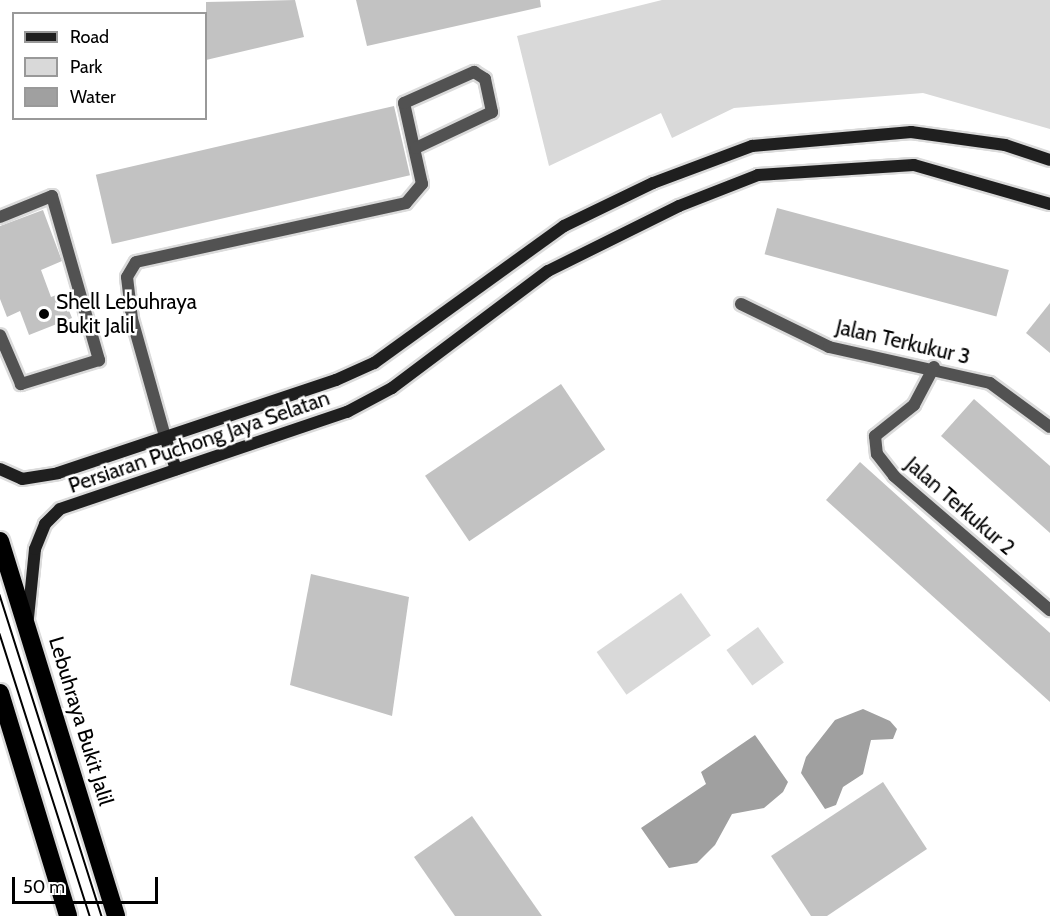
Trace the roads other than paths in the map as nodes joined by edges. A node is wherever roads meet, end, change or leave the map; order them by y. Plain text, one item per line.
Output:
1 (416, 148) junction
2 (1050, 160) edge
3 (1050, 204) edge
4 (0, 216) edge
5 (741, 304) dead end
6 (0, 335) edge
7 (934, 367) junction
8 (1050, 427) edge
9 (166, 440) junction
10 (0, 469) edge
11 (176, 469) junction
12 (0, 541) edge
13 (1050, 610) edge
14 (28, 625) junction
15 (0, 693) edge
16 (68, 916) edge
17 (116, 916) edge

1 - 1 street
1 - 9 street
2 - 9 main road, Persiaran Puchong Jaya Selatan
3 - 11 main road, Persiaran Puchong Jaya Selatan
4 - 6 street
5 - 7 street, Jalan Terkukur 3
7 - 8 street, Jalan Terkukur 3
7 - 13 street, Jalan Terkukur 2
9 - 10 main road, Persiaran Puchong Jaya Selatan
9 - 11 main road
11 - 14 main road, Persiaran Puchong Jaya Selatan
12 - 14 highway, Lebuhraya Bukit Jalil
14 - 17 highway, Lebuhraya Bukit Jalil
15 - 16 highway

